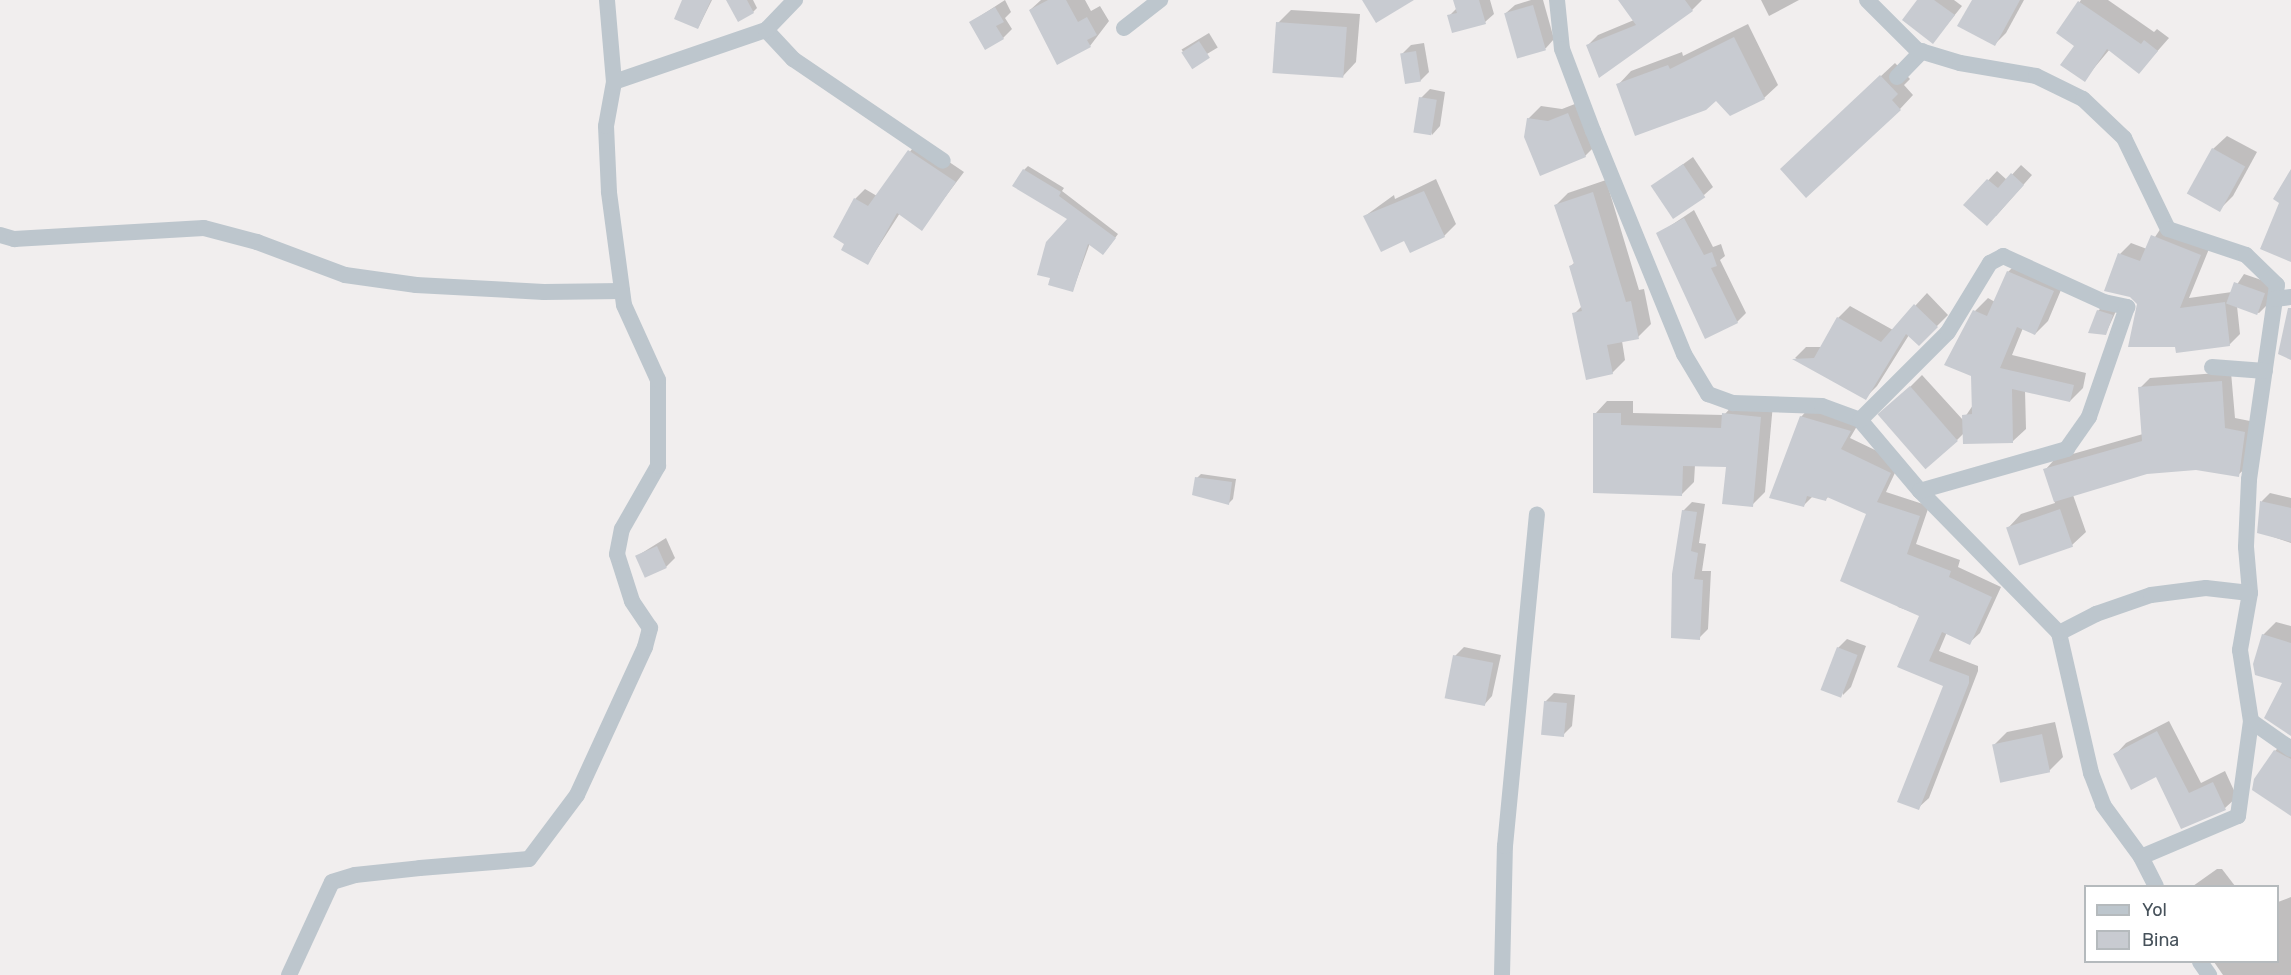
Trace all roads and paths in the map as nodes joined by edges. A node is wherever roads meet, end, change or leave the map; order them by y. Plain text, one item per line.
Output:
1 (607, 0) edge
2 (795, 0) edge
3 (1160, 0) edge
4 (1557, 0) edge
5 (1867, 0) edge
6 (1124, 28) dead end
7 (766, 30) junction
8 (1922, 51) junction
9 (1897, 77) dead end
10 (614, 82) junction
11 (943, 161) dead end
12 (0, 235) edge
13 (622, 291) junction
14 (2283, 298) edge
15 (2212, 368) dead end
16 (2265, 371) junction
17 (1860, 420) junction
18 (1920, 490) junction
19 (1537, 515) dead end
20 (2250, 593) junction
21 (2059, 633) junction
22 (2251, 722) junction
23 (2291, 749) edge
24 (2141, 857) junction
25 (2155, 885) edge
26 (289, 975) edge
27 (1502, 975) edge

1 - 10 street
2 - 7 street
3 - 6 street
4 - 17 street
5 - 8 street
7 - 10 street
7 - 11 street
8 - 9 street
8 - 14 street
10 - 13 street
12 - 13 street
13 - 26 street
14 - 16 street
15 - 16 street
16 - 20 street
17 - 18 street
17 - 18 street
18 - 21 street
19 - 27 street
20 - 21 street
20 - 22 street
21 - 24 street
22 - 23 street
22 - 24 street
24 - 25 street

